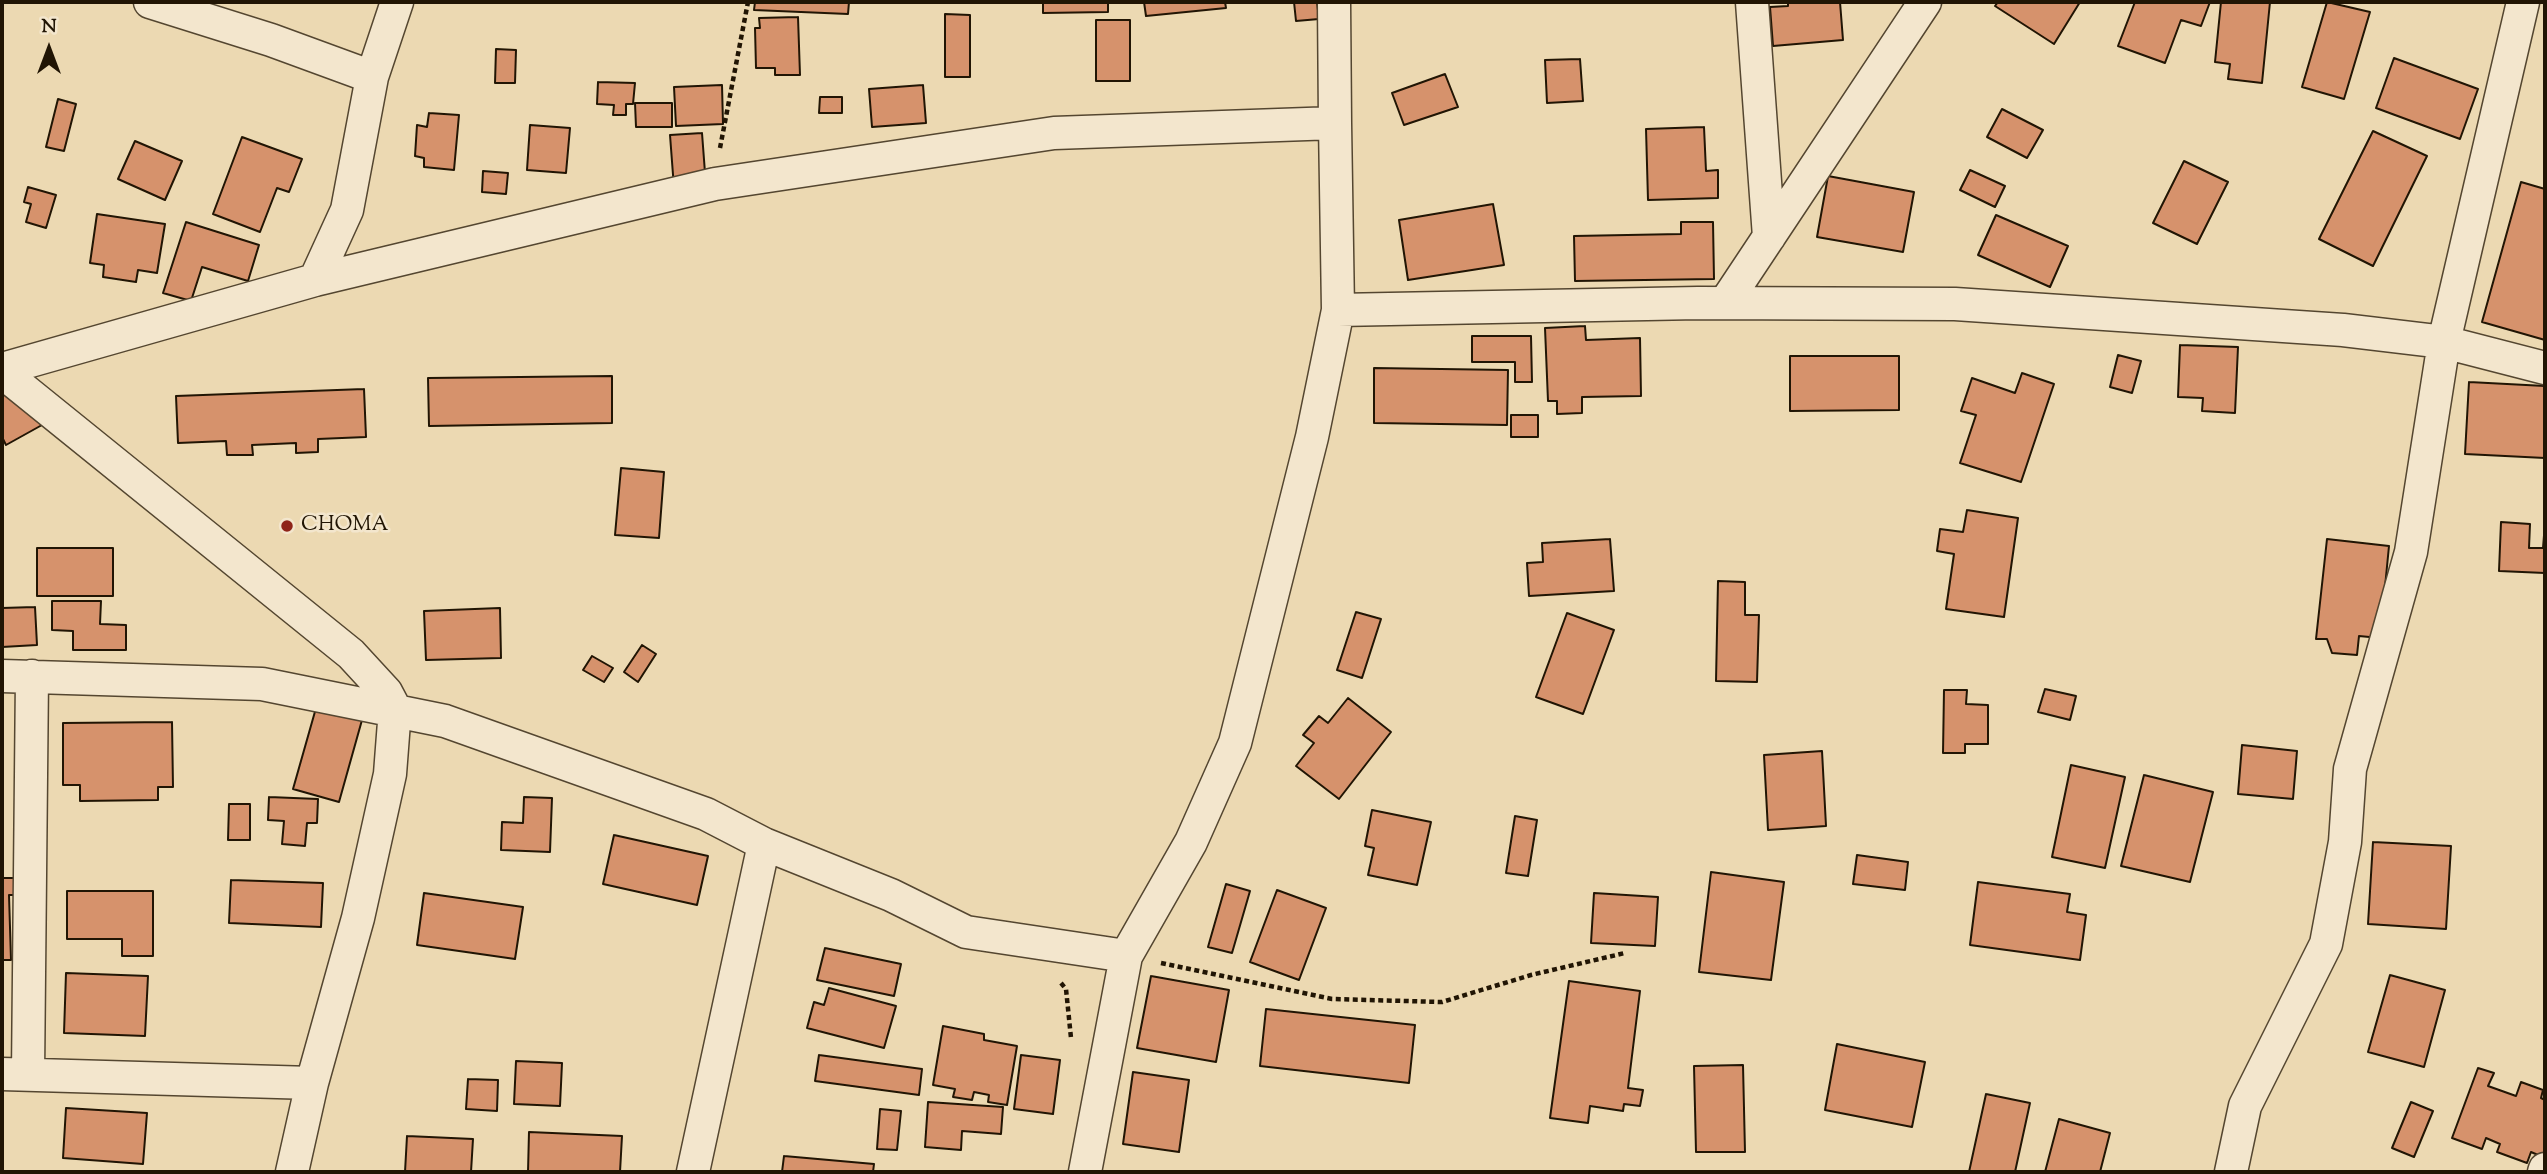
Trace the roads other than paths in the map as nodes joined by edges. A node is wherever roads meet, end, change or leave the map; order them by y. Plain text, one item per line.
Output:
1 (150, 2) edge
2 (397, 2) edge
3 (1334, 2) edge
4 (1752, 2) edge
5 (1925, 2) edge
6 (2524, 2) edge
7 (372, 77) junction
8 (1335, 123) junction
9 (1769, 237) junction
10 (315, 280) junction
11 (1725, 303) junction
12 (1338, 310) junction
13 (2444, 342) junction
14 (2545, 368) edge
15 (2, 371) edge
16 (17, 676) edge
17 (395, 709) junction
18 (764, 844) junction
19 (1126, 956) junction
20 (15, 1074) edge
21 (312, 1083) junction
22 (292, 1172) edge
23 (694, 1172) edge
24 (1084, 1172) edge
25 (2231, 1172) edge

1 - 7 street
2 - 7 street
3 - 8 street
4 - 9 street
5 - 9 street
6 - 13 street
7 - 10 street
8 - 10 street
8 - 12 street
9 - 11 street
10 - 15 street
11 - 12 street
11 - 13 street
12 - 19 street
13 - 14 street
13 - 25 street
15 - 17 street
16 - 17 street
16 - 20 street
17 - 18 street
17 - 21 street
18 - 19 street
18 - 23 street
19 - 24 street
20 - 21 street
21 - 22 street

